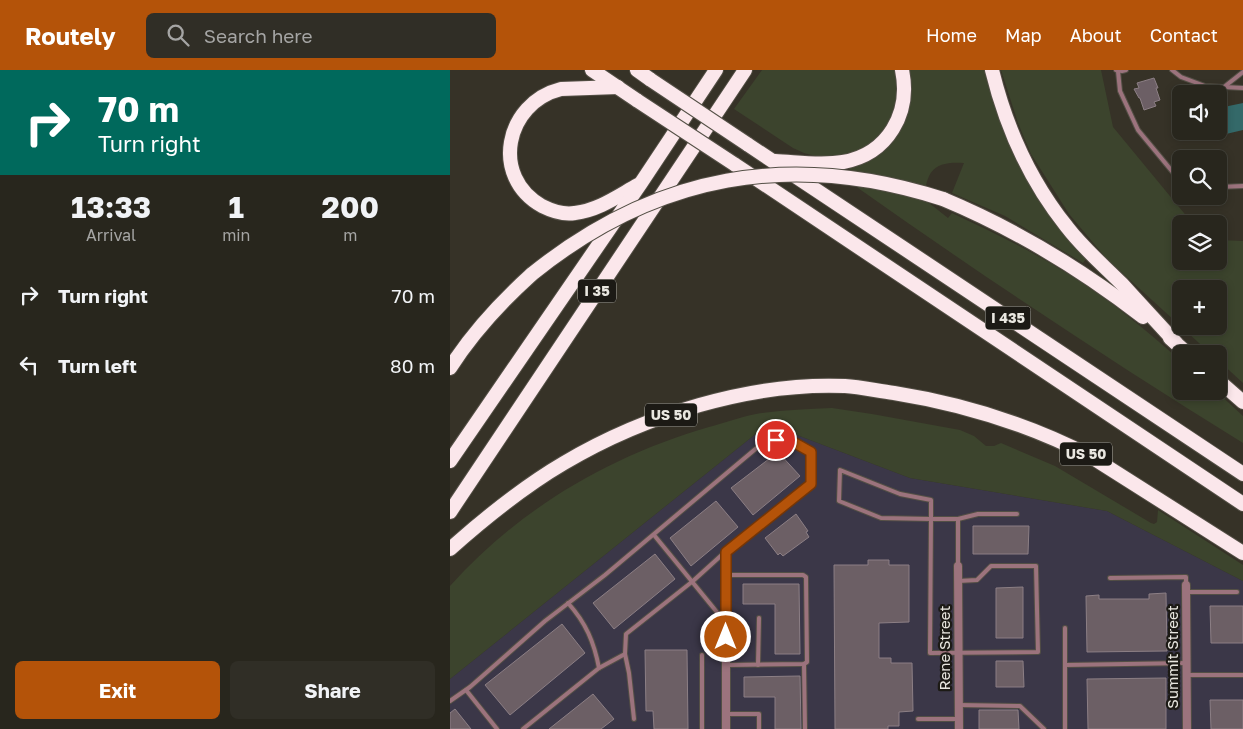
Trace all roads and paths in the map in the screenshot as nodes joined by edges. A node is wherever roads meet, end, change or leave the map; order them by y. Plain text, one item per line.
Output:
1 (592, 70) edge
2 (637, 70) edge
3 (716, 70) edge
4 (745, 70) edge
5 (902, 70) edge
6 (992, 70) edge
7 (1126, 70) edge
8 (1172, 70) edge
9 (1117, 71) edge
10 (1243, 72) edge
11 (1202, 85) edge
12 (1227, 85) edge
13 (618, 87) junction
14 (1227, 87) edge
15 (1243, 88) edge
16 (774, 161) junction
17 (1172, 171) edge
18 (641, 183) junction
19 (1243, 186) edge
20 (1227, 187) edge
21 (1176, 343) joint
22 (450, 368) edge
23 (1227, 388) edge
24 (1243, 402) edge
25 (450, 461) edge
26 (1243, 474) edge
27 (1243, 504) edge
28 (450, 512) edge
29 (1017, 514) dead end
30 (931, 519) junction
31 (958, 519) junction
32 (654, 535) junction
33 (450, 549) edge
34 (726, 552) junction
35 (1243, 553) edge
36 (958, 566) joint
37 (726, 573) junction
38 (1110, 578) dead end
39 (958, 580) junction
40 (693, 581) junction
41 (1186, 589) junction
42 (1237, 592) dead end
43 (568, 603) junction
44 (759, 618) dead end
45 (726, 623) junction
46 (1065, 628) dead end
47 (958, 652) junction
48 (625, 654) junction
49 (702, 655) dead end
50 (1187, 663) junction
51 (758, 664) junction
52 (804, 664) junction
53 (726, 665) junction
54 (1065, 665) junction
55 (599, 668) junction
56 (1187, 674) junction
57 (1243, 674) edge
58 (466, 690) junction
59 (450, 701) edge
60 (959, 705) junction
61 (726, 714) junction
62 (634, 719) dead end
63 (918, 719) dead end
64 (959, 719) junction
65 (497, 729) edge
66 (523, 729) edge
67 (702, 729) edge
68 (726, 729) edge
69 (759, 729) edge
70 (805, 729) edge
71 (959, 729) edge
72 (1044, 729) edge
73 (1065, 729) edge
74 (1187, 729) edge

1 - 13 highway, I 435
2 - 16 highway, I 435, bridge
3 - 18 highway, I 35
4 - 28 highway, I 35
5 - 16 highway
6 - 21 highway
7 - 9 lane
8 - 11 lane
9 - 17 lane
10 - 12 lane
13 - 18 highway
13 - 27 highway, I 435, bridge
14 - 15 lane
16 - 26 highway, I 435
18 - 25 highway, I 35
19 - 20 lane
21 - 22 highway, bridge
23 - 24 highway
29 - 31 lane
30 - 30 lane
30 - 31 lane
30 - 47 lane
31 - 36 lane
32 - 34 lane
32 - 40 lane
32 - 43 lane
33 - 35 highway, US 50
34 - 37 lane
34 - 40 lane
36 - 39 street, Rene Street
37 - 45 street
37 - 52 lane
38 - 41 lane
39 - 47 street, Rene Street
39 - 47 lane
40 - 45 lane
40 - 48 lane
41 - 42 lane
41 - 50 street, Summit Street
43 - 55 lane
43 - 58 lane
44 - 51 lane
45 - 53 street
46 - 54 lane
47 - 60 street, Rene Street
48 - 55 lane
48 - 62 lane
49 - 67 lane
50 - 54 lane
50 - 56 street, Summit Street
51 - 52 lane
51 - 53 lane
52 - 70 lane
53 - 61 street
54 - 73 lane
55 - 66 lane
56 - 57 lane
56 - 74 street, Summit Street
58 - 59 lane
58 - 65 lane
60 - 64 street, Rene Street
60 - 72 lane
61 - 68 street
61 - 69 lane
63 - 64 lane
64 - 71 street, Rene Street

